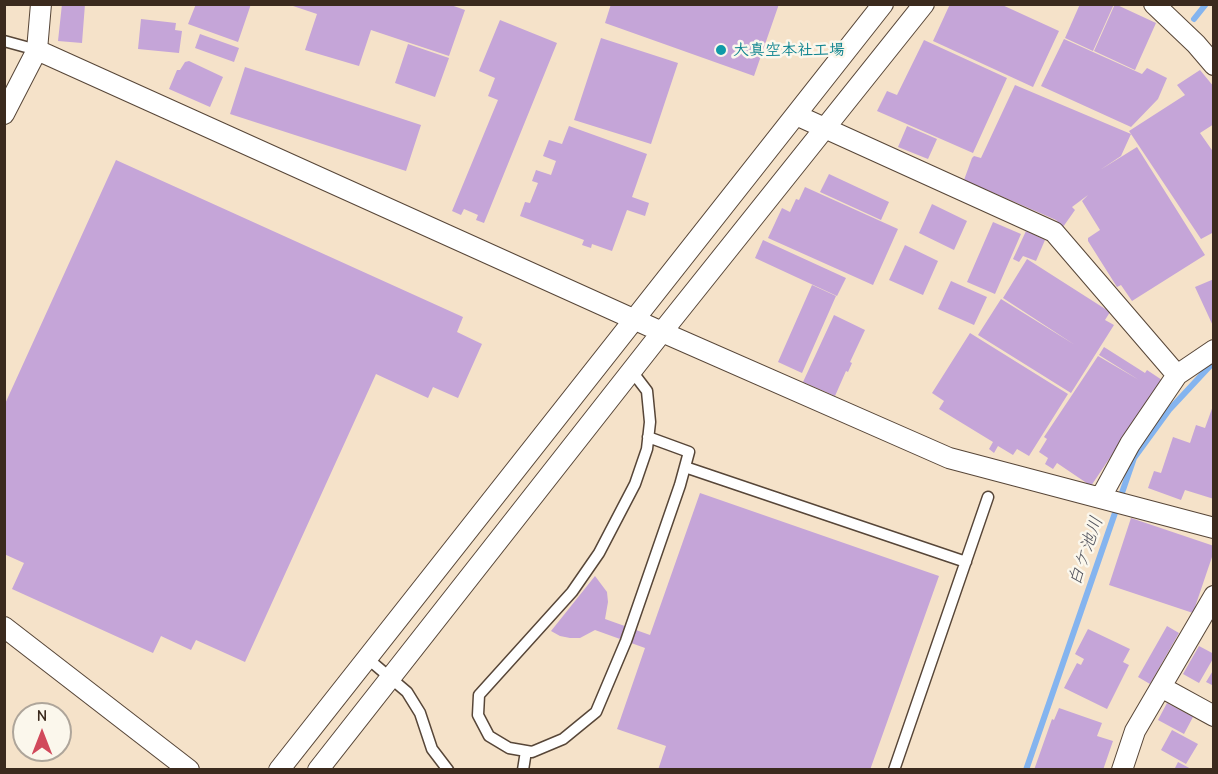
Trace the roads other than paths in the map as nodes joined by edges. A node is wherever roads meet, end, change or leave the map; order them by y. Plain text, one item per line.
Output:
1 (41, 4) edge
2 (883, 4) edge
3 (924, 4) edge
4 (1154, 4) edge
5 (4, 41) edge
6 (37, 50) junction
7 (1214, 65) edge
8 (4, 114) edge
9 (796, 115) junction
10 (826, 128) junction
11 (634, 319) junction
12 (662, 332) junction
13 (1214, 350) edge
14 (632, 370) junction
15 (1177, 375) junction
16 (648, 437) junction
17 (685, 467) junction
18 (988, 498) dead end
19 (1101, 498) junction
20 (1214, 528) edge
21 (966, 562) junction
22 (1214, 596) edge
23 (4, 627) edge
24 (367, 658) junction
25 (390, 677) junction
26 (1161, 687) junction
27 (1214, 716) edge
28 (526, 751) junction
29 (189, 770) edge
30 (279, 770) edge
31 (318, 770) edge
32 (448, 770) edge
33 (523, 770) edge
34 (894, 770) edge
35 (1122, 770) edge

1 - 6 street
2 - 9 street
3 - 10 street
4 - 7 street
5 - 6 lane
6 - 8 street
6 - 11 street
9 - 10 street
9 - 11 street
10 - 12 street
10 - 15 street
11 - 12 street
11 - 24 street
12 - 14 street
12 - 19 street
13 - 15 street
14 - 16 lane
14 - 25 street
15 - 19 street
16 - 17 lane
16 - 28 lane
17 - 21 lane
17 - 28 lane
18 - 21 lane
19 - 20 street
21 - 34 lane
22 - 26 street
23 - 29 street
24 - 25 lane
24 - 30 street
25 - 31 street
25 - 32 lane
26 - 27 street
26 - 35 street
28 - 33 lane

